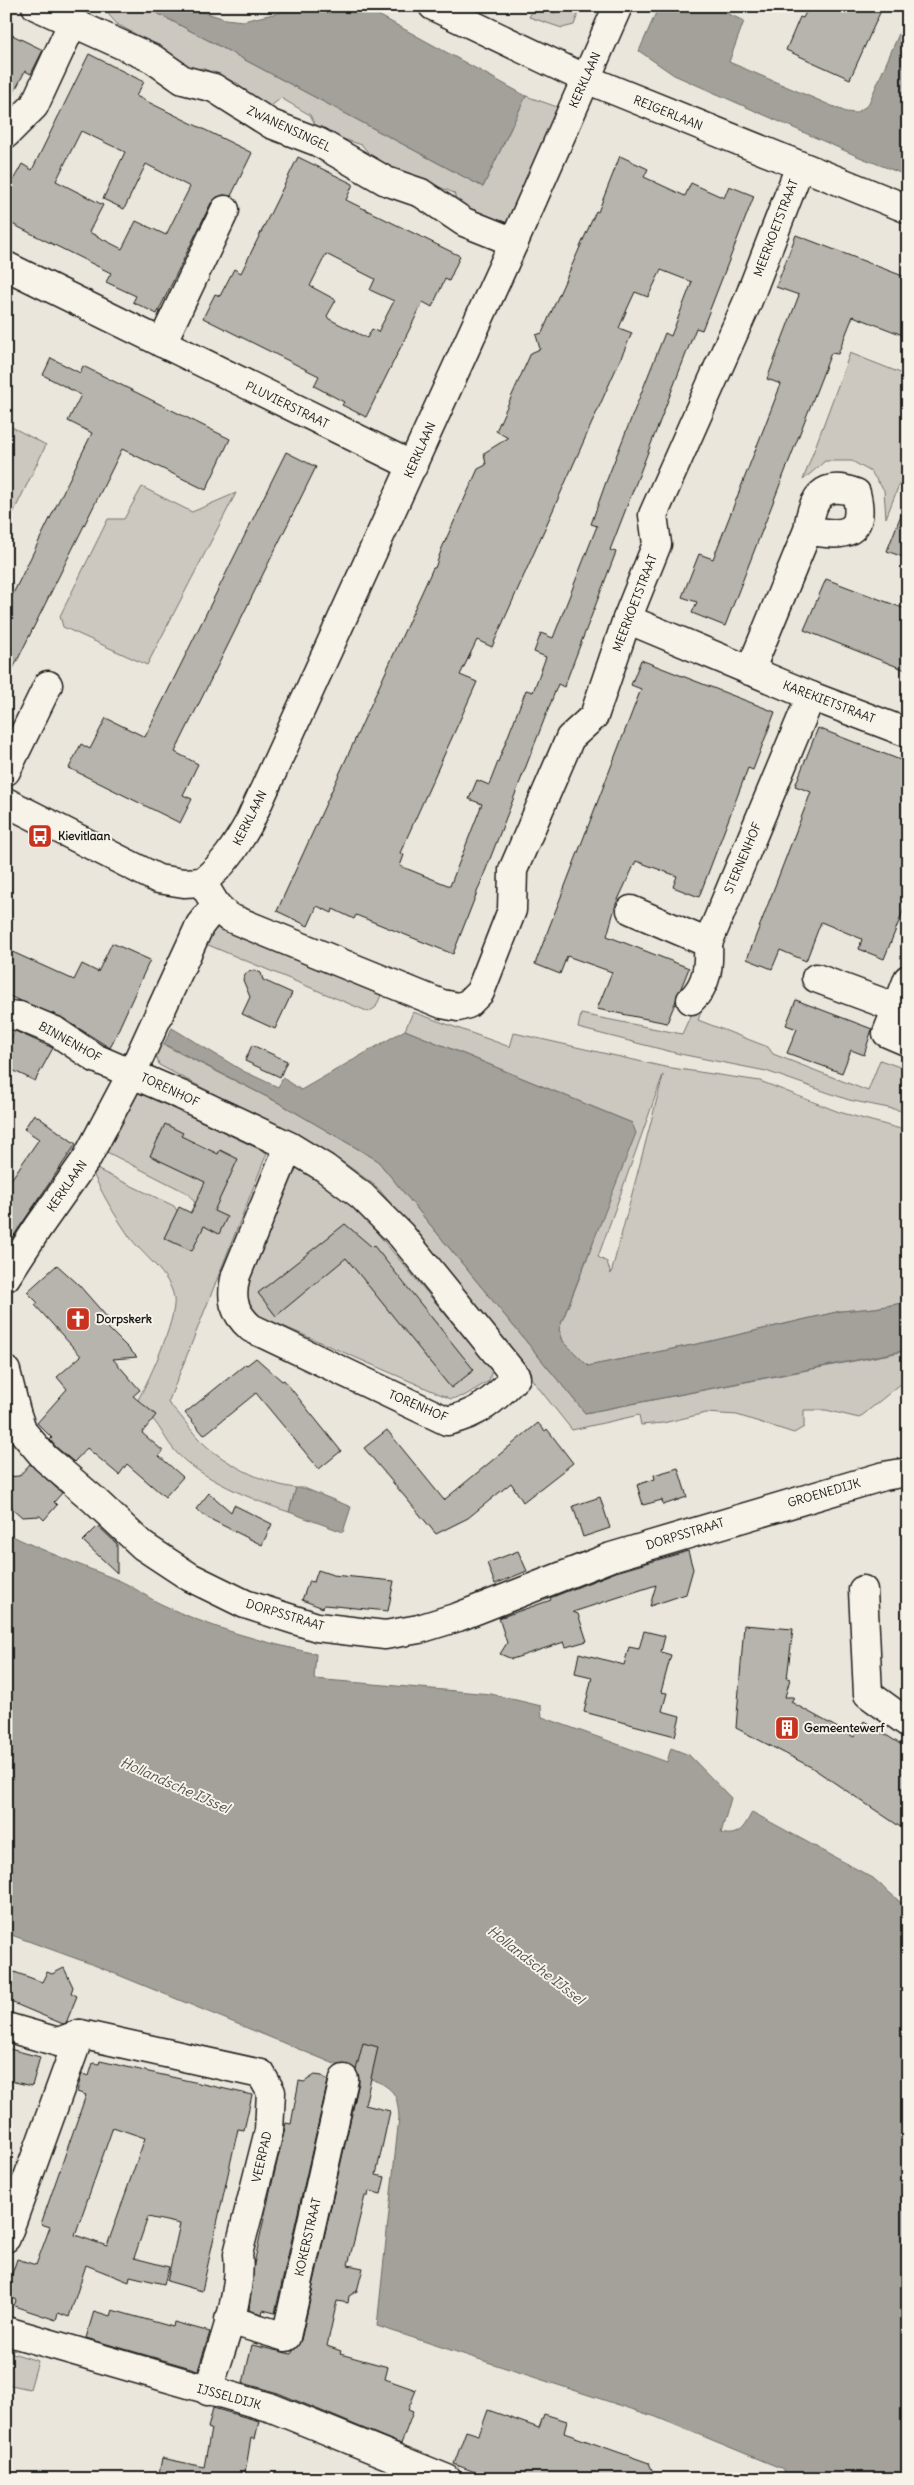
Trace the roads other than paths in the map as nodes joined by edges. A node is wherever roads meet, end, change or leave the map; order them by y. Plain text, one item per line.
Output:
1 (36, 6) edge
2 (433, 6) edge
3 (618, 6) edge
4 (72, 24) junction
5 (586, 79) junction
6 (6, 134) edge
7 (800, 166) junction
8 (908, 209) edge
9 (225, 210) dead end
10 (514, 242) junction
11 (6, 266) edge
12 (162, 343) junction
13 (412, 466) junction
14 (808, 530) dead end
15 (627, 619) junction
16 (750, 671) junction
17 (48, 685) dead end
18 (811, 696) junction
19 (908, 733) edge
20 (6, 771) edge
21 (6, 802) edge
22 (202, 882) junction
23 (216, 905) junction
24 (631, 910) dead end
25 (708, 943) junction
26 (816, 978) dead end
27 (908, 979) edge
28 (691, 1000) dead end
29 (896, 1008) junction
30 (6, 1015) edge
31 (908, 1042) edge
32 (132, 1073) junction
33 (289, 1146) junction
34 (6, 1277) edge
35 (6, 1371) edge
36 (11, 1409) edge
37 (908, 1472) edge
38 (740, 1518) joint
39 (863, 1590) dead end
40 (908, 1723) edge
41 (6, 2027) edge
42 (80, 2034) junction
43 (344, 2079) dead end
44 (6, 2238) edge
45 (229, 2320) junction
46 (6, 2331) edge
47 (208, 2391) junction
48 (447, 2479) edge

1 - 4 street, ZWANENSINGEL
2 - 5 street, REIGERLAAN
3 - 5 street, KERKLAAN
4 - 6 street
4 - 10 street, ZWANENSINGEL
5 - 7 street, REIGERLAAN
5 - 10 street, KERKLAAN
7 - 8 street, REIGERLAAN
7 - 15 street, MEERKOETSTRAAT
9 - 12 street
10 - 13 street, KERKLAAN
11 - 12 street, PLUVIERSTRAAT
12 - 13 street, PLUVIERSTRAAT
13 - 22 street, KERKLAAN
14 - 16 street
15 - 16 street, KAREKIETSTRAAT
15 - 23 street, MEERKOETSTRAAT
16 - 18 street, KAREKIETSTRAAT
17 - 20 street
18 - 19 street, KAREKIETSTRAAT
18 - 25 street, STERNENHOF
21 - 22 street
22 - 23 street
23 - 32 street, KERKLAAN
24 - 25 street
25 - 28 street
26 - 29 street
27 - 29 street
29 - 31 street
30 - 32 street, BINNENHOF
32 - 33 street, TORENHOF
32 - 34 street, KERKLAAN
33 - 33 street, TORENHOF
35 - 36 street
36 - 38 street, DORPSSTRAAT
37 - 38 street, GROENEDIJK
39 - 40 street
41 - 42 street
42 - 44 street
42 - 45 street, VEERPAD
43 - 45 street, KOKERSTRAAT
45 - 47 street, VEERPAD
46 - 47 street, IJSSELDIJK
47 - 48 street, IJSSELDIJK

